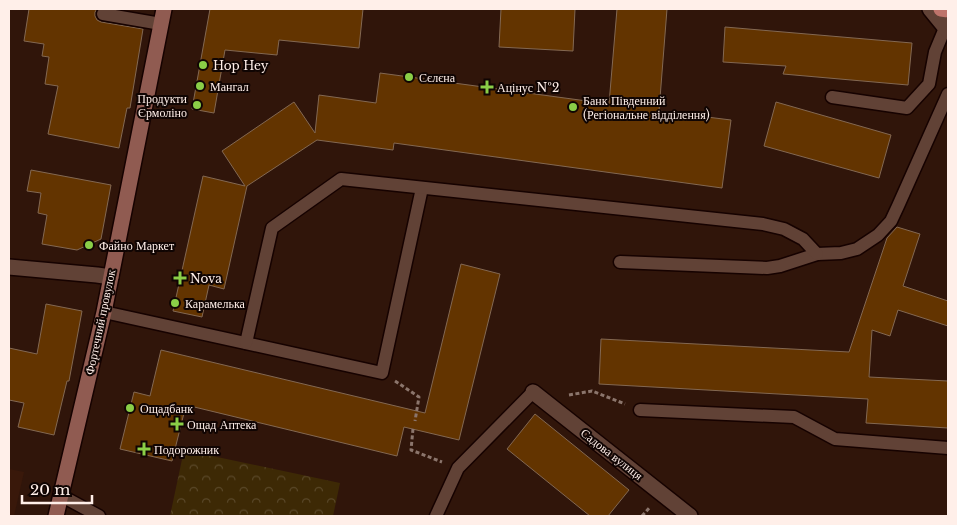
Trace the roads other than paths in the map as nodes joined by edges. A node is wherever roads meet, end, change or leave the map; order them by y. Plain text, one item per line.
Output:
1 (930, 9) edge
2 (941, 9) edge
3 (948, 10) edge
4 (103, 14) dead end
5 (163, 16) edge
6 (947, 29) edge
7 (948, 94) edge
8 (832, 97) dead end
9 (422, 188) junction
10 (818, 254) junction
11 (620, 262) dead end
12 (9, 267) edge
13 (111, 277) junction
14 (104, 312) junction
15 (246, 343) junction
16 (538, 396) joint
17 (640, 410) road end
18 (948, 448) edge
19 (60, 495) junction
20 (56, 516) edge
21 (99, 516) edge
22 (436, 516) edge
23 (690, 516) edge

1 - 6 street
2 - 3 main road
4 - 5 lane
5 - 13 street, Фортечний провулок
6 - 8 lane
7 - 10 lane
9 - 10 lane
9 - 15 lane
9 - 15 lane
10 - 11 lane
12 - 13 street
13 - 14 street, Фортечний провулок
14 - 15 lane
14 - 19 street, Фортечний провулок
16 - 22 lane
16 - 23 street, Садова вулиця
17 - 18 lane
19 - 20 street, Фортечний провулок
19 - 21 lane

